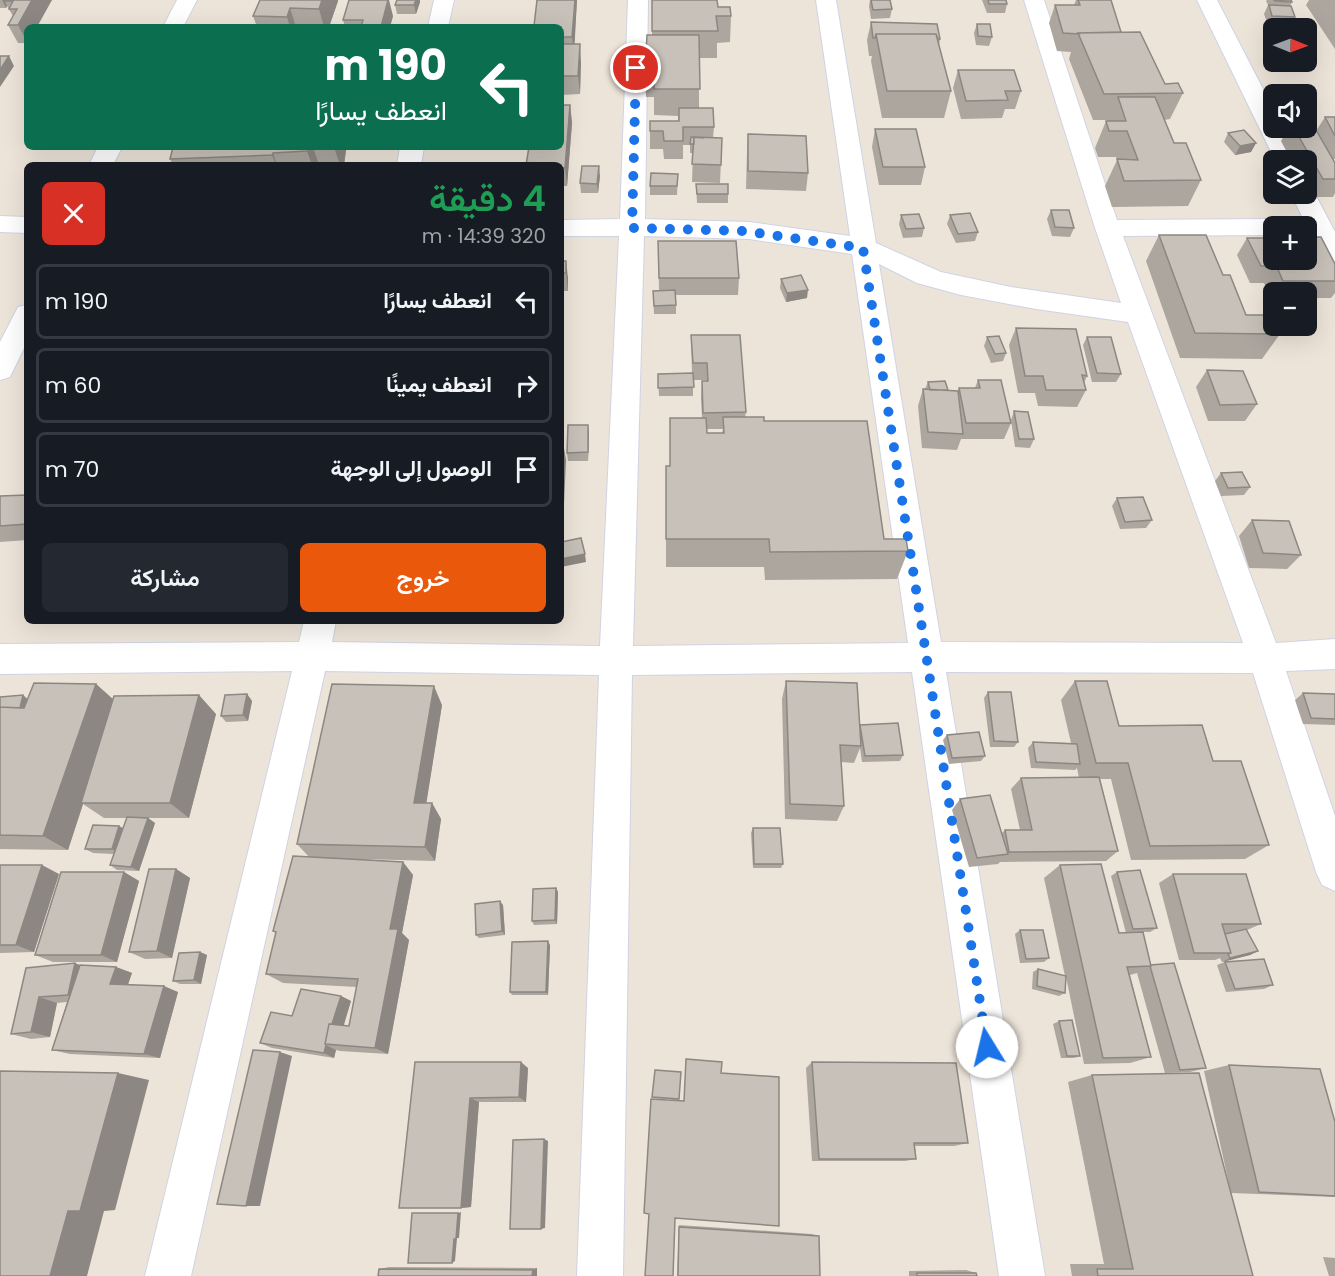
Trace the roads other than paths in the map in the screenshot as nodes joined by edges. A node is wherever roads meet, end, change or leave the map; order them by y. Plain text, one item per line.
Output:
1 (187, 0) edge
2 (444, 0) edge
3 (638, 0) edge
4 (826, 0) edge
5 (1034, 0) edge
6 (1207, 0) edge
7 (175, 24) edge
8 (439, 24) edge
9 (1282, 150) edge
10 (1309, 204) edge
11 (0, 224) edge
12 (24, 225) edge
13 (1263, 227) edge
14 (564, 228) edge
15 (632, 228) junction
16 (1107, 228) junction
17 (1321, 228) edge
18 (863, 248) junction
19 (1335, 256) edge
20 (1138, 314) junction
21 (24, 320) edge
22 (0, 370) edge
23 (316, 638) edge
24 (1335, 654) edge
25 (927, 657) junction
26 (1265, 658) junction
27 (0, 659) edge
28 (616, 661) junction
29 (1335, 872) edge
30 (168, 1276) edge
31 (600, 1276) edge
32 (1022, 1276) edge

1 - 7 street
2 - 8 street
3 - 15 street
4 - 18 street
5 - 16 street
6 - 9 street
10 - 17 street
11 - 12 street
13 - 16 street
14 - 15 street
15 - 18 street
15 - 28 street
16 - 20 street
17 - 19 street
18 - 20 street
18 - 25 street
20 - 26 street
21 - 22 street
23 - 27 street
23 - 28 street
23 - 30 street
24 - 26 street
25 - 26 street
25 - 28 street
25 - 32 street
26 - 29 street
28 - 31 street

